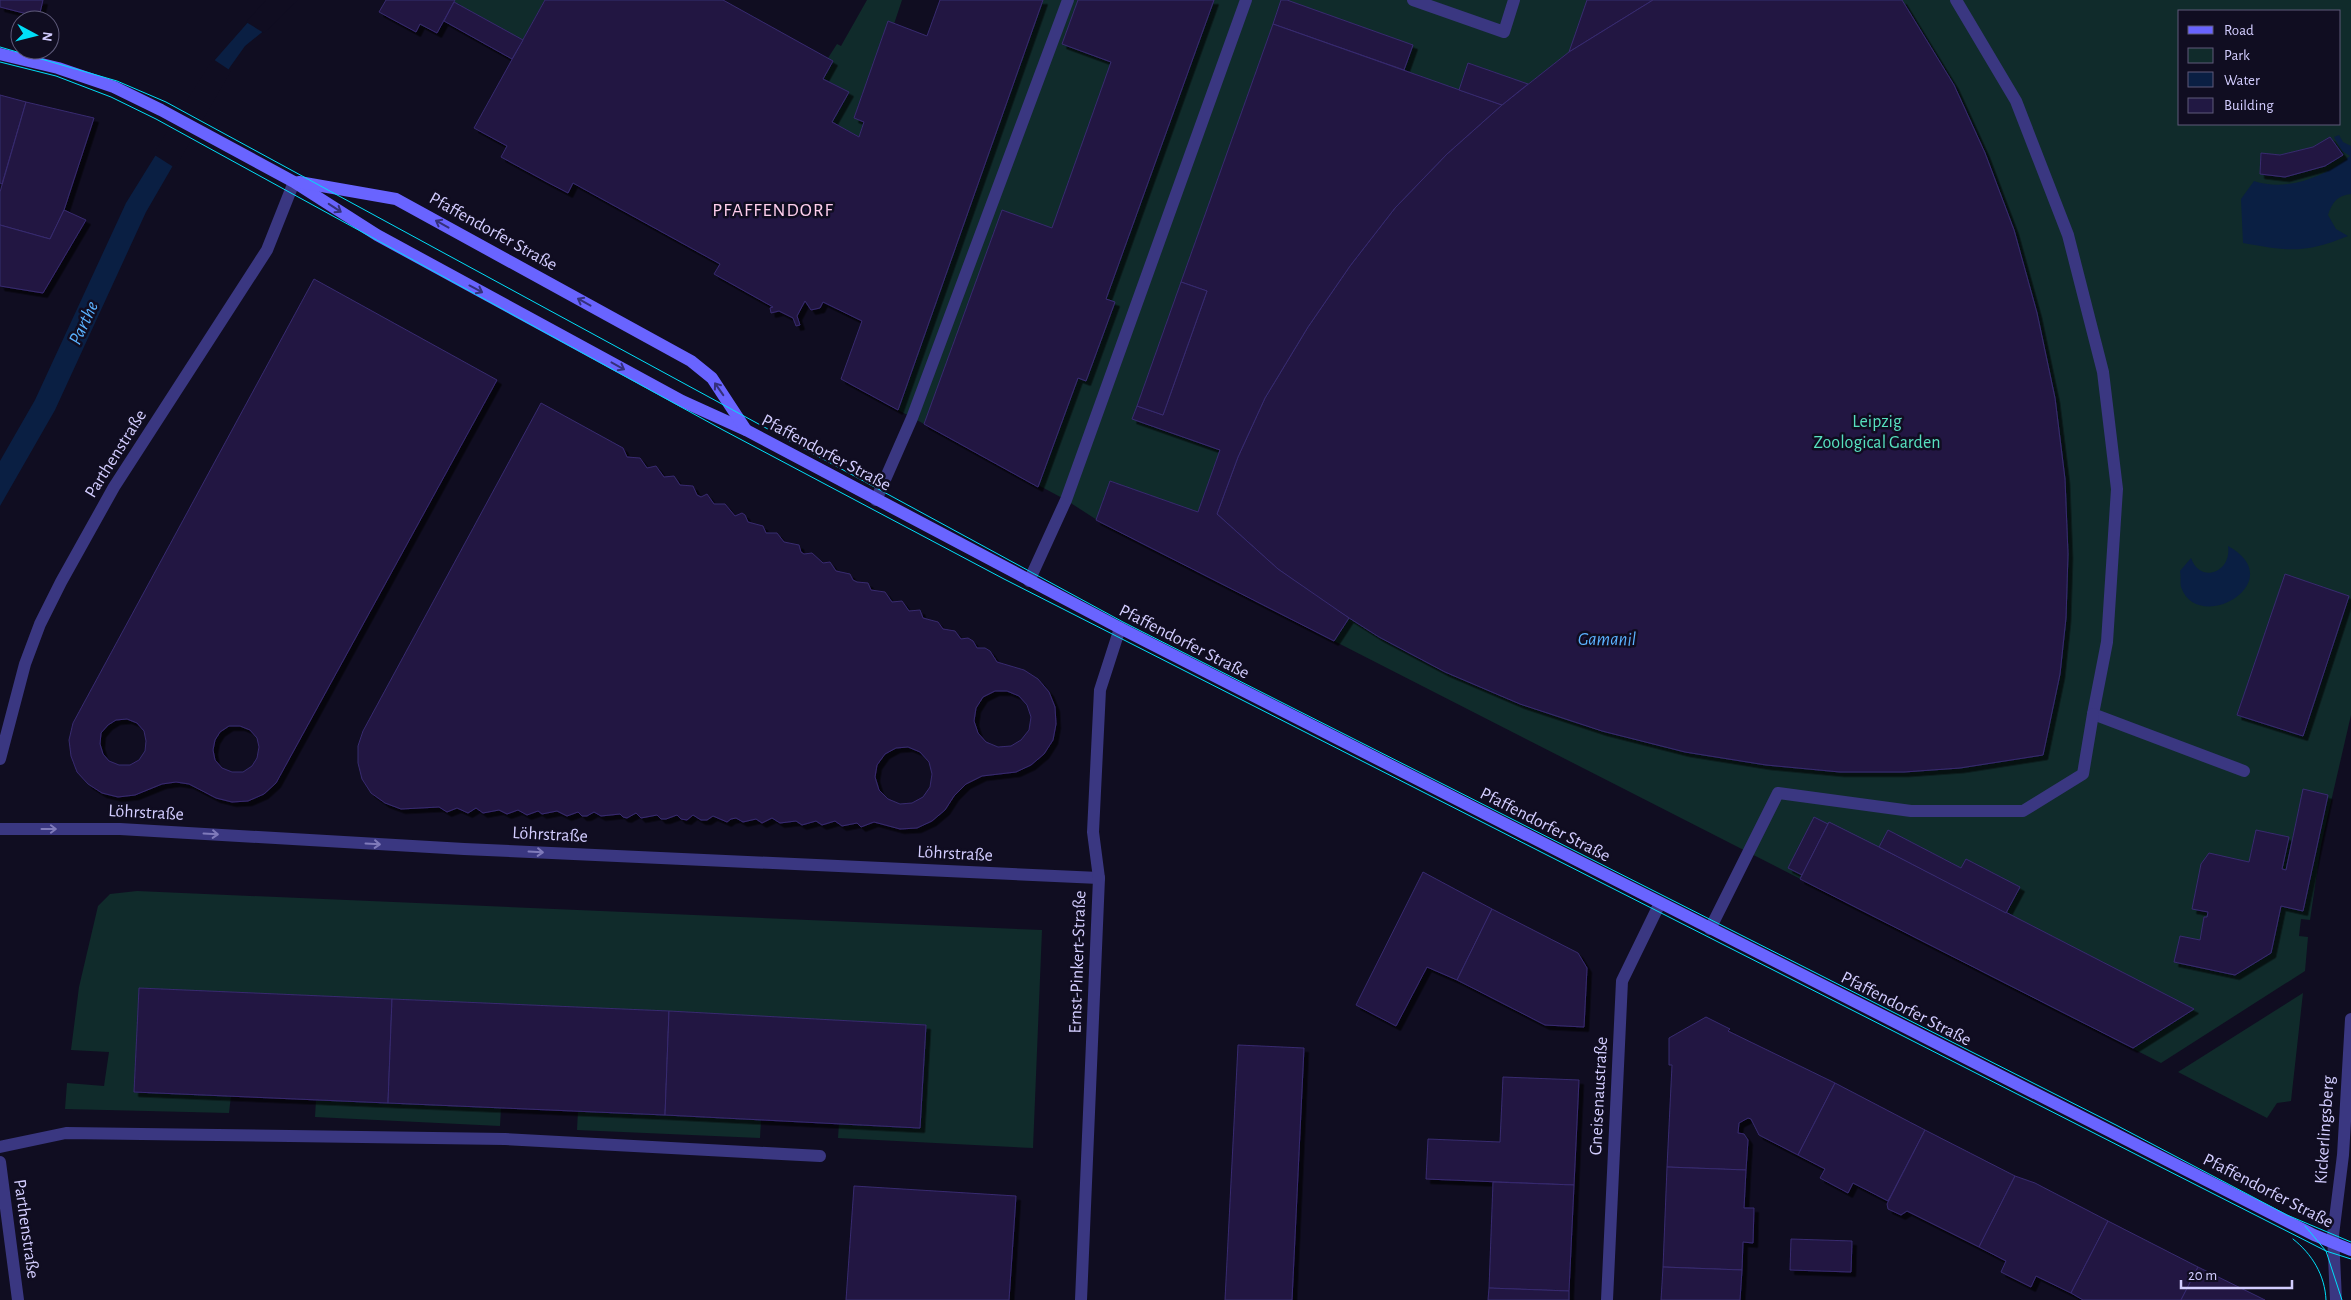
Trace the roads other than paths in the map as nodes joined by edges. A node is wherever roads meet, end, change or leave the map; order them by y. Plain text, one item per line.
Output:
1 (1068, 0) edge
2 (1246, 0) edge
3 (1413, 0) edge
4 (1514, 0) edge
5 (1956, 0) edge
6 (0, 54) edge
7 (294, 182) junction
8 (746, 430) junction
9 (876, 500) junction
10 (1029, 581) junction
11 (1120, 628) junction
12 (2094, 714) junction
13 (0, 759) edge
14 (2244, 771) dead end
15 (0, 828) edge
16 (1099, 878) junction
17 (1660, 903) junction
18 (1710, 929) junction
19 (2351, 1018) edge
20 (0, 1147) edge
21 (820, 1156) dead end
22 (0, 1162) edge
23 (2333, 1244) junction
24 (2351, 1250) edge
25 (18, 1300) edge
26 (1081, 1300) edge
27 (1607, 1300) edge
28 (2336, 1300) edge

1 - 9 street
2 - 10 street
3 - 4 street
5 - 12 street
6 - 7 main road, Pfaffendorfer Straße
7 -> 8 main road, Pfaffendorfer Straße
8 -> 7 main road, Pfaffendorfer Straße
7 - 13 street, Parthenstraße
8 - 9 main road, Pfaffendorfer Straße
9 - 10 main road, Pfaffendorfer Straße
10 - 11 main road, Pfaffendorfer Straße
11 - 16 street, Ernst-Pinkert-Straße
11 - 17 main road, Pfaffendorfer Straße
12 - 14 street
12 - 18 street
15 -> 16 street, Löhrstraße
16 - 26 street, Ernst-Pinkert-Straße
17 - 18 main road, Pfaffendorfer Straße
17 - 27 street, Gneisenaustraße
18 - 23 main road, Pfaffendorfer Straße
19 - 23 street, Kickerlingsberg
20 - 21 street
22 - 25 street, Parthenstraße
23 - 24 main road, Pfaffendorfer Straße
23 - 28 street, Kickerlingsberg

